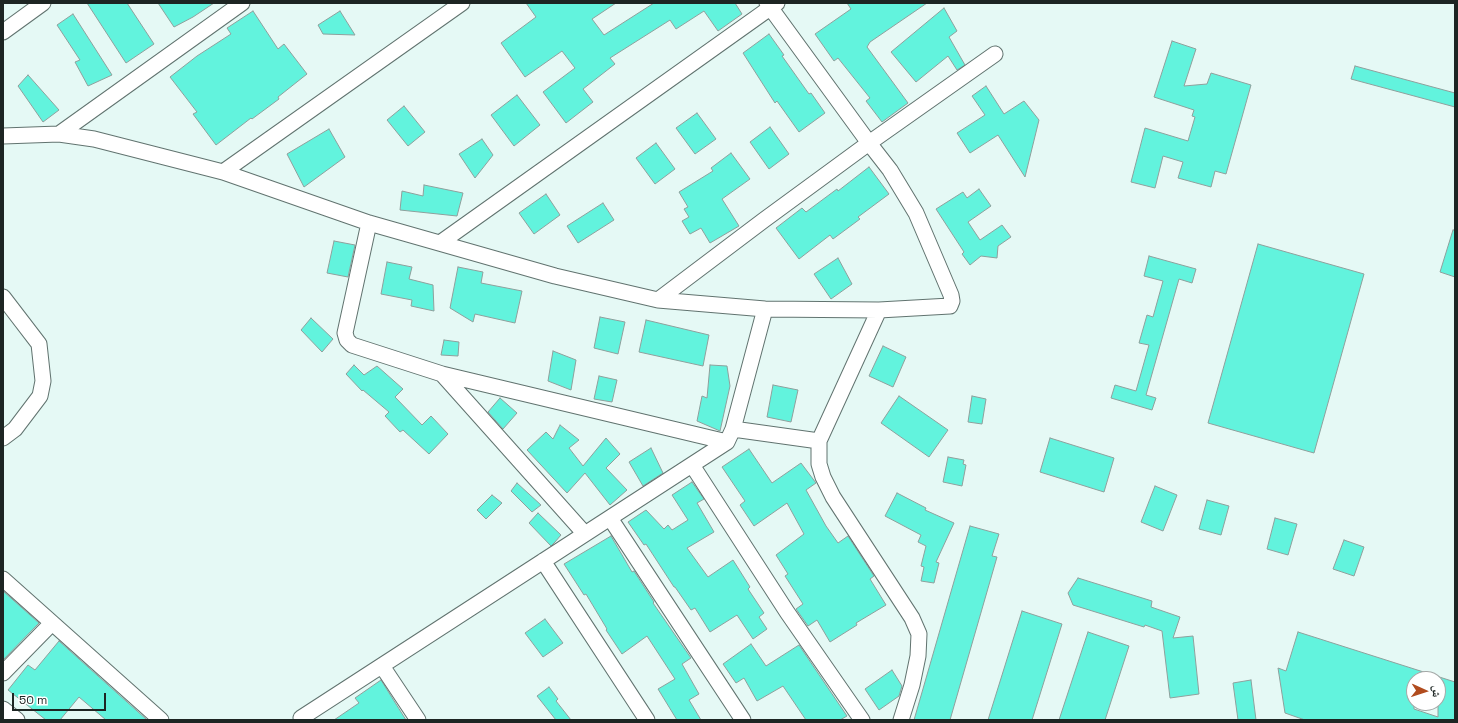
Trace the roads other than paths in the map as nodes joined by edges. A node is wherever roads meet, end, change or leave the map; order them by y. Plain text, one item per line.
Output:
1 (43, 3) edge
2 (242, 3) edge
3 (462, 3) edge
4 (772, 5) edge
5 (3, 32) edge
6 (995, 54) dead end
7 (59, 134) junction
8 (3, 136) edge
9 (869, 143) junction
10 (223, 172) junction
11 (369, 223) junction
12 (440, 243) junction
13 (3, 297) edge
14 (658, 300) junction
15 (765, 309) junction
16 (879, 310) junction
17 (442, 374) junction
18 (730, 435) junction
19 (3, 438) edge
20 (819, 441) junction
21 (692, 465) junction
22 (610, 518) junction
23 (585, 534) junction
24 (543, 561) junction
25 (3, 579) edge
26 (52, 623) junction
27 (382, 666) junction
28 (3, 673) edge
29 (3, 708) edge
30 (301, 719) edge
31 (17, 720) edge
32 (161, 720) edge
33 (418, 720) edge
34 (647, 720) edge
35 (743, 720) edge
36 (862, 720) edge
37 (901, 720) edge

1 - 5 street
2 - 7 street
3 - 10 street
4 - 9 street
4 - 12 street
6 - 9 street
7 - 8 street
7 - 10 street
9 - 14 street
9 - 16 street
10 - 11 street
11 - 12 street
11 - 17 street
12 - 14 street
13 - 19 street
14 - 15 street
15 - 16 street
15 - 18 street
16 - 20 street
17 - 18 street
17 - 23 street
18 - 20 street
18 - 21 street
20 - 37 street
21 - 22 street
21 - 36 street
22 - 23 street
22 - 35 street
23 - 24 street
24 - 27 street
24 - 34 street
25 - 26 street
26 - 28 street
26 - 32 street
27 - 30 street
27 - 33 street
29 - 31 street

